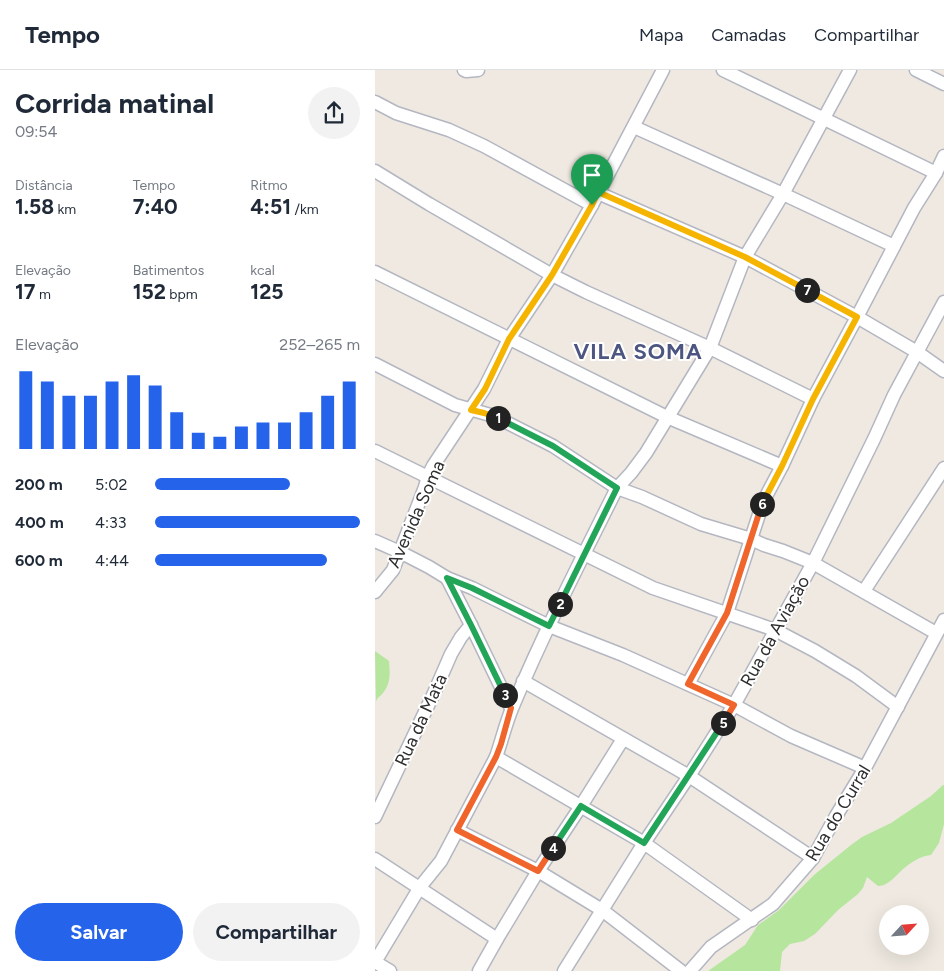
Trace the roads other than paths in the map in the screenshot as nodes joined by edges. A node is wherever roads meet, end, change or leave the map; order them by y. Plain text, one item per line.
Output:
1 (464, 70) edge
2 (478, 70) edge
3 (723, 70) edge
4 (850, 70) edge
5 (916, 70) edge
6 (661, 71) edge
7 (944, 84) edge
8 (375, 102) edge
9 (824, 119) junction
10 (634, 127) junction
11 (944, 156) edge
12 (375, 171) edge
13 (936, 173) junction
14 (598, 192) junction
15 (783, 194) junction
16 (592, 205) junction
17 (895, 246) junction
18 (745, 257) junction
19 (375, 272) edge
20 (552, 275) junction
21 (944, 302) edge
22 (857, 317) junction
23 (509, 339) junction
24 (710, 348) junction
25 (917, 352) junction
26 (375, 364) edge
27 (944, 371) edge
28 (813, 399) junction
29 (471, 410) junction
30 (667, 417) junction
31 (375, 451) edge
32 (782, 466) junction
33 (944, 468) edge
34 (428, 476) junction
35 (617, 488) junction
36 (751, 539) junction
37 (375, 541) edge
38 (400, 552) junction
39 (584, 554) junction
40 (813, 563) junction
41 (447, 578) junction
42 (864, 591) junction
43 (375, 592) edge
44 (727, 613) junction
45 (944, 620) edge
46 (471, 625) junction
47 (549, 626) junction
48 (775, 630) junction
49 (936, 633) junction
50 (523, 681) junction
51 (688, 684) junction
52 (734, 705) junction
53 (898, 707) junction
54 (511, 708) junction
55 (623, 738) junction
56 (496, 757) junction
57 (865, 768) junction
58 (689, 776) junction
59 (581, 806) junction
60 (375, 817) edge
61 (457, 830) junction
62 (644, 843) junction
63 (813, 858) junction
64 (375, 859) edge
65 (538, 871) junction
66 (420, 887) junction
67 (602, 910) junction
68 (752, 920) junction
69 (497, 938) junction
70 (390, 971) edge
71 (479, 971) edge
72 (564, 971) edge
73 (681, 971) edge
74 (690, 971) edge

1 - 2 street
3 - 9 street
4 - 9 street
5 - 7 street
6 - 10 street, Avenida Soma
8 - 16 street
9 - 13 street
9 - 15 street
10 - 14 street, Avenida Soma
10 - 15 street
11 - 13 street
12 - 20 street
13 - 17 street
14 - 16 street, Avenida Soma
14 - 18 street
15 - 17 street
15 - 18 street
16 - 20 street, Avenida Soma
17 - 22 street
18 - 22 street
18 - 24 street
19 - 23 street
20 - 23 street, Avenida Soma
20 - 24 street
21 - 25 street, Rua da Aviação
22 - 25 street
22 - 28 street
23 - 29 street, Avenida Soma
23 - 30 street
24 - 28 street
24 - 30 street
25 - 27 street
25 - 40 street, Rua da Aviação
26 - 29 street
28 - 32 street
29 - 34 street, Avenida Soma
29 - 35 street
30 - 32 street
30 - 35 street
31 - 34 street
32 - 36 street
33 - 42 street
34 - 38 street, Avenida Soma
34 - 39 street
35 - 36 street
35 - 39 street
36 - 40 street
36 - 44 street
37 - 38 street
38 - 41 street
38 - 43 street, Avenida Soma
39 - 44 street
39 - 47 street
40 - 42 street
40 - 48 street, Rua da Aviação
41 - 46 street
41 - 47 street
42 - 49 street
44 - 48 street
44 - 51 street
45 - 49 street, Rua do Curral
46 - 54 street
46 - 60 street, Rua da Mata
47 - 50 street
47 - 51 street
48 - 52 street, Rua da Aviação
48 - 53 street
49 - 53 street, Rua do Curral
50 - 54 street
50 - 55 street
51 - 52 street
52 - 57 street
52 - 58 street, Rua da Aviação
53 - 57 street, Rua do Curral
54 - 56 street
55 - 58 street
55 - 59 street
56 - 59 street
56 - 61 street
57 - 63 street, Rua do Curral
58 - 62 street, Rua da Aviação
58 - 63 street
59 - 62 street
59 - 65 street
61 - 65 street
61 - 66 street
62 - 67 street, Rua da Aviação
62 - 68 street
63 - 68 street, Rua do Curral
64 - 66 street
65 - 67 street
65 - 69 street
66 - 69 street
66 - 70 street
67 - 72 street, Rua da Aviação
67 - 73 street
68 - 74 street, Rua do Curral
69 - 71 street

